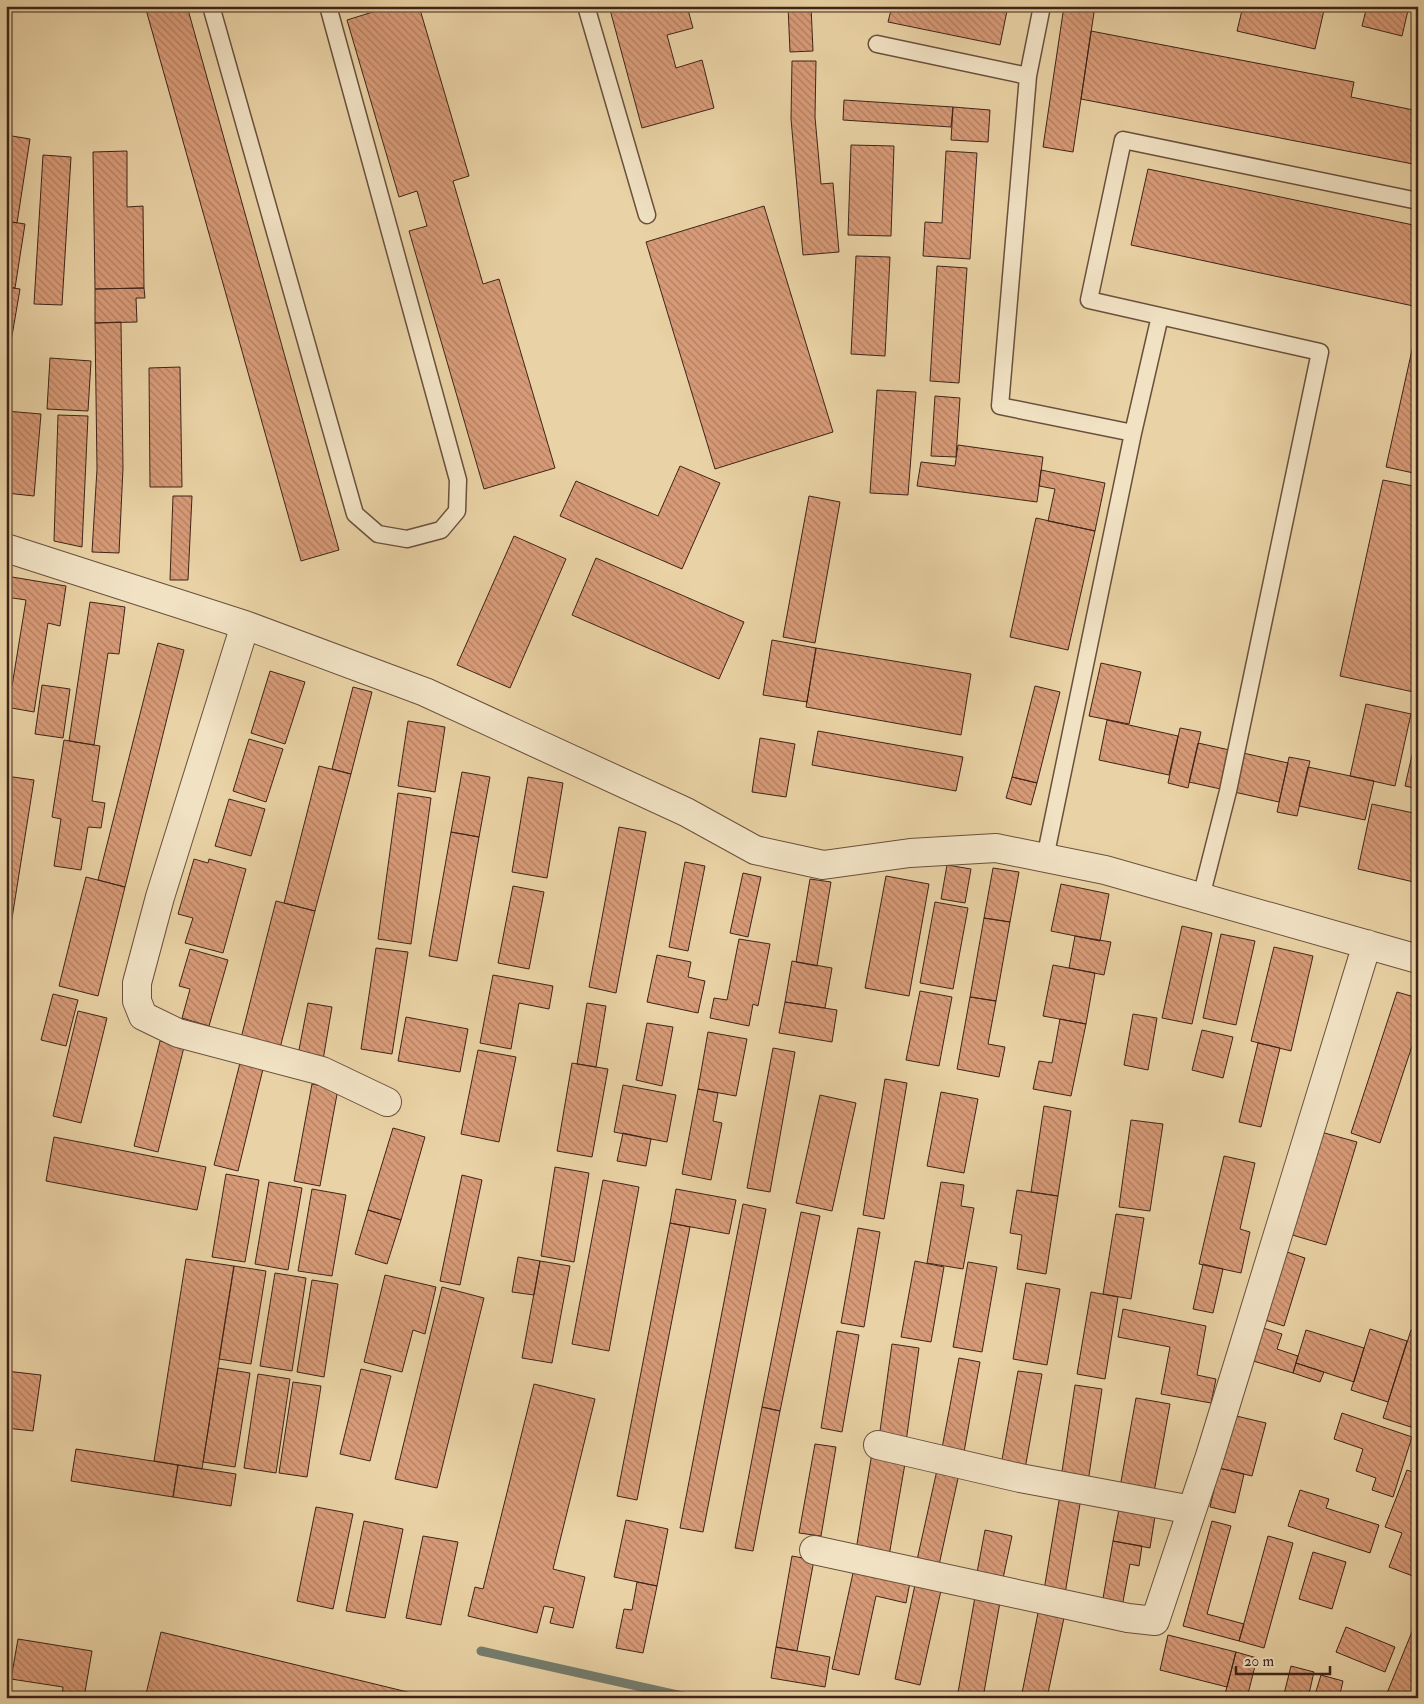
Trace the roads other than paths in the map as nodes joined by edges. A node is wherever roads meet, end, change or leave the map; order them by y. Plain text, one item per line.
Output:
1 (211, 6) edge
2 (328, 6) edge
3 (586, 6) edge
4 (1042, 6) edge
5 (877, 44) dead end
6 (1028, 76) junction
7 (1418, 201) edge
8 (646, 215) dead end
9 (1160, 316) junction
10 (1134, 433) junction
11 (6, 548) edge
12 (245, 624) junction
13 (1045, 858) junction
14 (1201, 897) junction
15 (1367, 944) junction
16 (1418, 959) edge
17 (387, 1102) dead end
18 (878, 1445) dead end
19 (1192, 1510) junction
20 (814, 1550) dead end

1 - 2 lane
3 - 8 lane
4 - 6 lane
5 - 6 lane
6 - 10 lane
7 - 9 lane
9 - 10 lane
9 - 14 lane
10 - 13 lane
11 - 12 street
12 - 13 street
12 - 17 street
13 - 14 street
14 - 15 street
15 - 16 street
15 - 19 street
18 - 19 street
19 - 20 street

